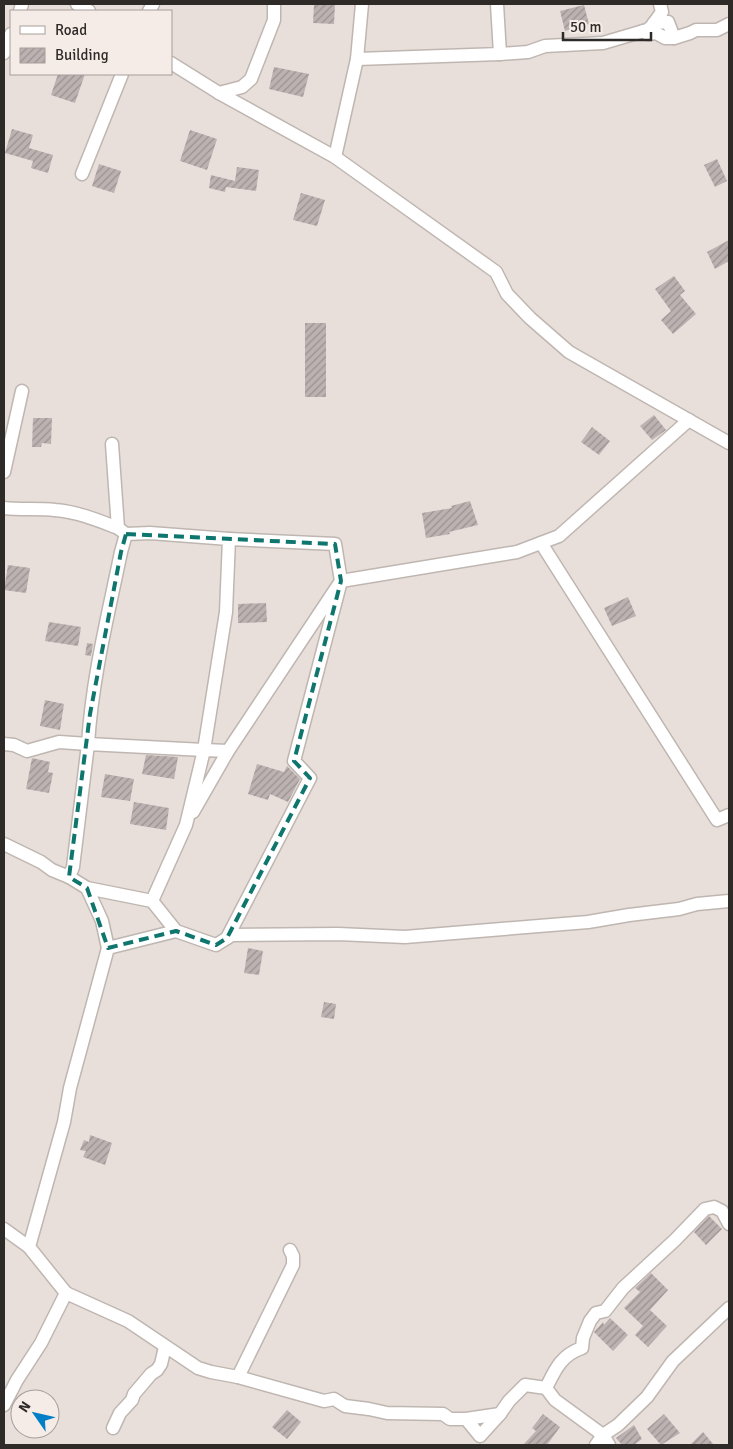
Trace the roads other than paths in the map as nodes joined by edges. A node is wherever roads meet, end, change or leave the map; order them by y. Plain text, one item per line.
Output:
1 (274, 4) edge
2 (362, 4) edge
3 (497, 4) edge
4 (660, 4) edge
5 (654, 23) junction
6 (729, 24) edge
7 (643, 32) junction
8 (10, 37) edge
9 (674, 38) junction
10 (4, 53) edge
11 (500, 54) junction
12 (357, 59) junction
13 (172, 64) edge
14 (122, 75) edge
15 (220, 93) junction
16 (335, 157) junction
17 (82, 174) dead end
18 (22, 391) dead end
19 (689, 420) junction
20 (729, 443) edge
21 (112, 444) dead end
22 (5, 457) edge
23 (4, 472) edge
24 (4, 508) edge
25 (122, 531) junction
26 (229, 540) junction
27 (541, 543) junction
28 (341, 581) junction
29 (4, 744) edge
30 (88, 744) junction
31 (204, 750) junction
32 (228, 751) junction
33 (729, 815) edge
34 (186, 825) junction
35 (4, 844) edge
36 (70, 877) junction
37 (87, 888) junction
38 (152, 901) junction
39 (729, 901) edge
40 (176, 931) junction
41 (227, 938) junction
42 (108, 948) junction
43 (729, 1224) edge
44 (4, 1229) edge
45 (29, 1247) junction
46 (290, 1250) dead end
47 (66, 1293) junction
48 (729, 1308) edge
49 (166, 1347) junction
50 (238, 1376) junction
51 (546, 1388) junction
52 (4, 1405) edge
53 (500, 1414) junction
54 (466, 1419) junction
55 (113, 1428) dead end
56 (476, 1440) edge
57 (603, 1442) edge

1 - 15 street
2 - 12 street
3 - 11 street
4 - 5 street
5 - 7 street
5 - 9 street
6 - 9 street
7 - 9 street
7 - 11 street
8 - 10 street
11 - 12 street
12 - 16 street
13 - 15 street
14 - 17 street
15 - 16 street
16 - 19 street
18 - 22 street
19 - 20 street
19 - 27 street
21 - 25 street
22 - 23 street
24 - 25 street
25 - 26 street
25 - 30 street
26 - 28 street
26 - 31 street
27 - 28 street
27 - 33 street
28 - 32 street
28 - 41 street
29 - 30 street
30 - 31 street
30 - 36 street
31 - 32 street
31 - 34 street
32 - 34 street
34 - 38 street
35 - 36 street
36 - 37 street
37 - 38 street
37 - 42 street
38 - 40 street
39 - 41 street
40 - 41 street
40 - 42 street
42 - 45 street
43 - 51 street
44 - 45 street
45 - 47 street
46 - 50 street
47 - 49 street
47 - 52 street
48 - 57 street
49 - 50 street
49 - 55 street
50 - 54 street
51 - 53 street
51 - 57 street
53 - 54 street
53 - 56 street
54 - 56 street

